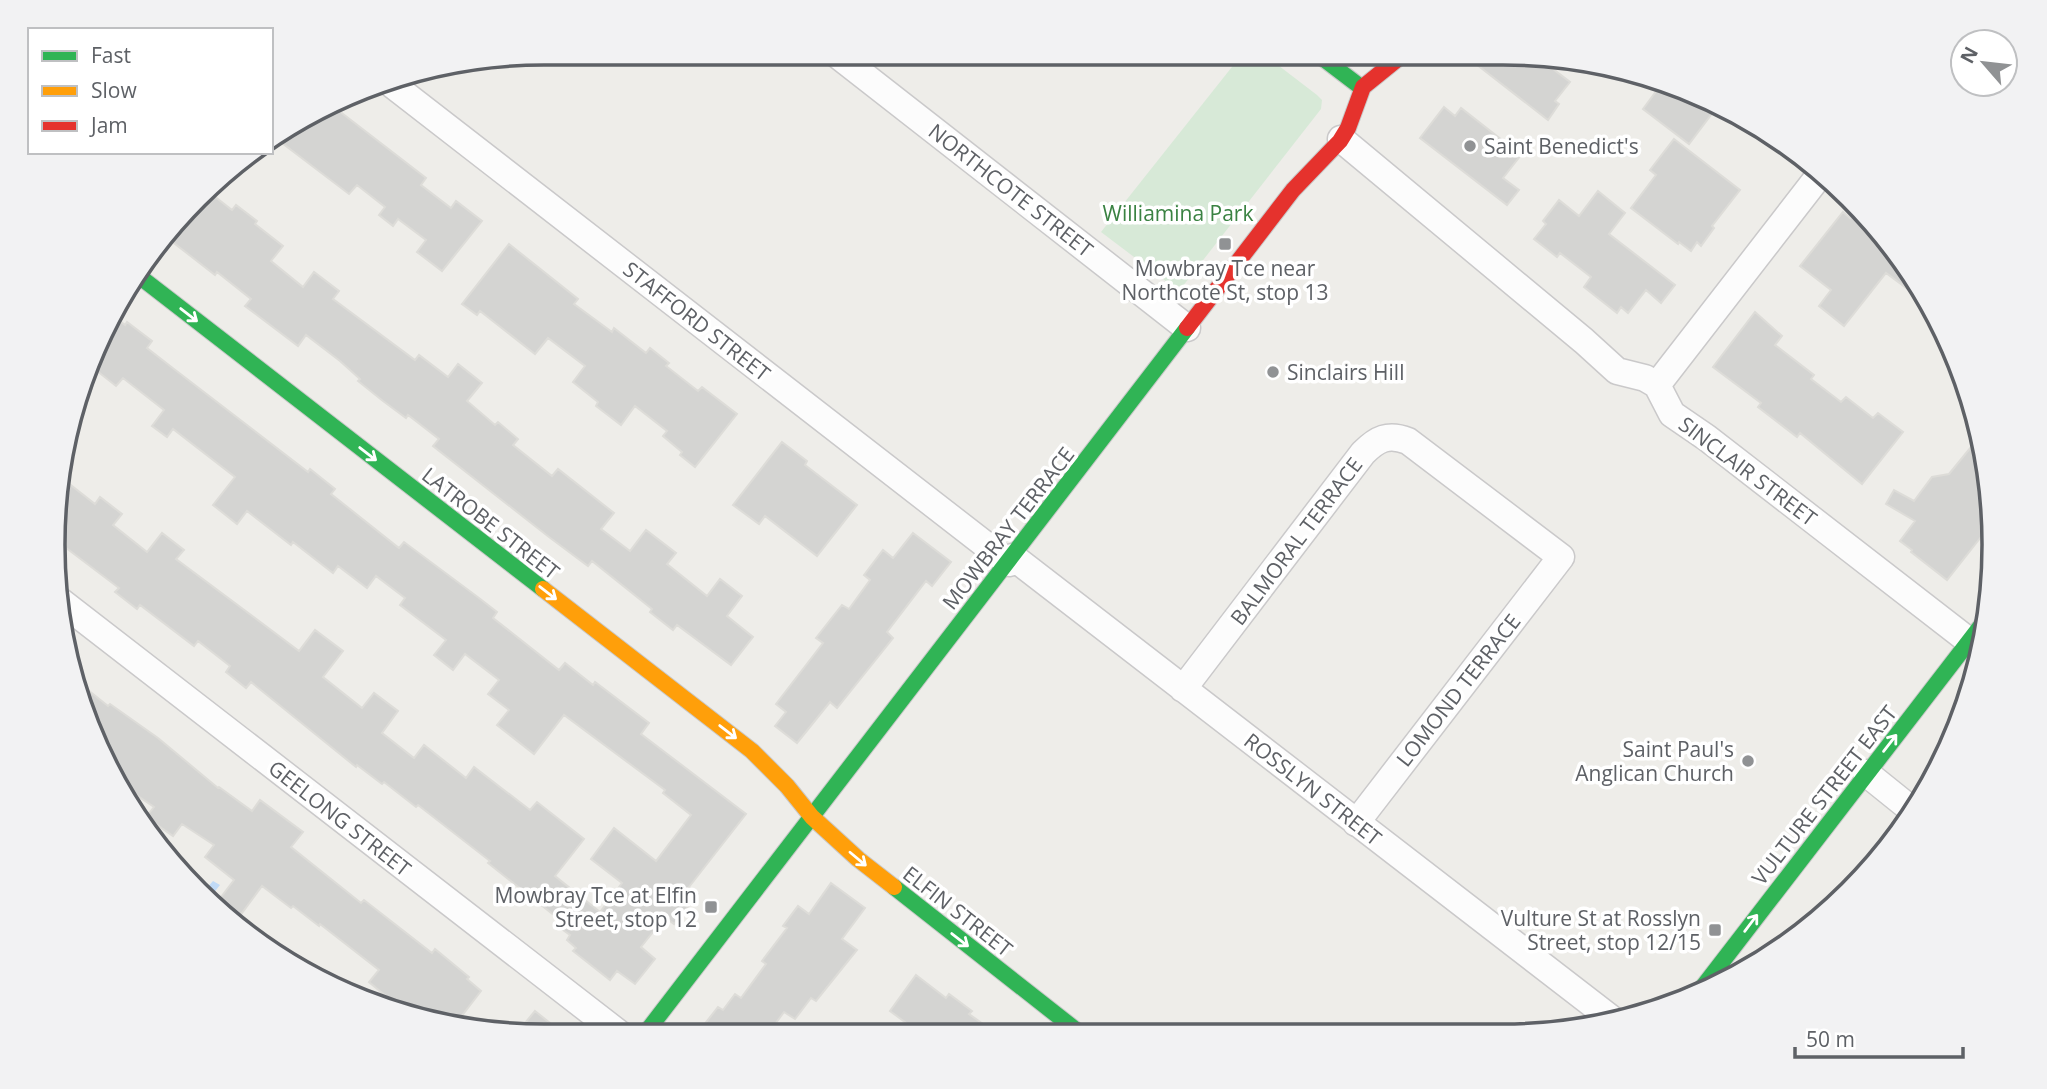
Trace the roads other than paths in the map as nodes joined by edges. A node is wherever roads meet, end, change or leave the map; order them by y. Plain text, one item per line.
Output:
1 (850, 65) edge
2 (1332, 65) edge
3 (1394, 65) edge
4 (397, 88) edge
5 (1362, 88) junction
6 (1341, 139) junction
7 (1816, 181) edge
8 (145, 280) edge
9 (1187, 328) junction
10 (1657, 385) junction
11 (1561, 557) joint
12 (1011, 560) junction
13 (69, 608) edge
14 (1973, 635) edge
15 (1969, 641) junction
16 (1183, 689) junction
17 (1866, 773) junction
18 (1905, 804) edge
19 (812, 817) junction
20 (1356, 823) junction
21 (1710, 977) edge
22 (1603, 1013) edge
23 (607, 1024) edge
24 (652, 1024) edge
25 (1068, 1024) edge

1 - 9 street, NORTHCOTE STREET
2 - 5 main road
3 - 5 main road
4 - 12 street, STAFFORD STREET
5 - 6 main road, MOWBRAY TERRACE
6 - 9 main road, MOWBRAY TERRACE
6 - 10 street
7 - 10 street
8 -> 19 main road, LATROBE STREET
9 - 12 main road, MOWBRAY TERRACE
10 - 15 street, SINCLAIR STREET
11 - 16 street, BALMORAL TERRACE
11 - 20 street, LOMOND TERRACE
12 - 16 street, ROSSLYN STREET
12 - 19 main road, MOWBRAY TERRACE
13 - 23 street, GEELONG STREET
14 - 15 main road, VULTURE STREET EAST
17 -> 15 main road, VULTURE STREET EAST
16 - 20 street, ROSSLYN STREET
17 - 18 street
21 -> 17 main road, VULTURE STREET EAST
19 - 24 main road, MOWBRAY TERRACE
19 -> 25 main road, ELFIN STREET
20 - 22 street, ROSSLYN STREET

